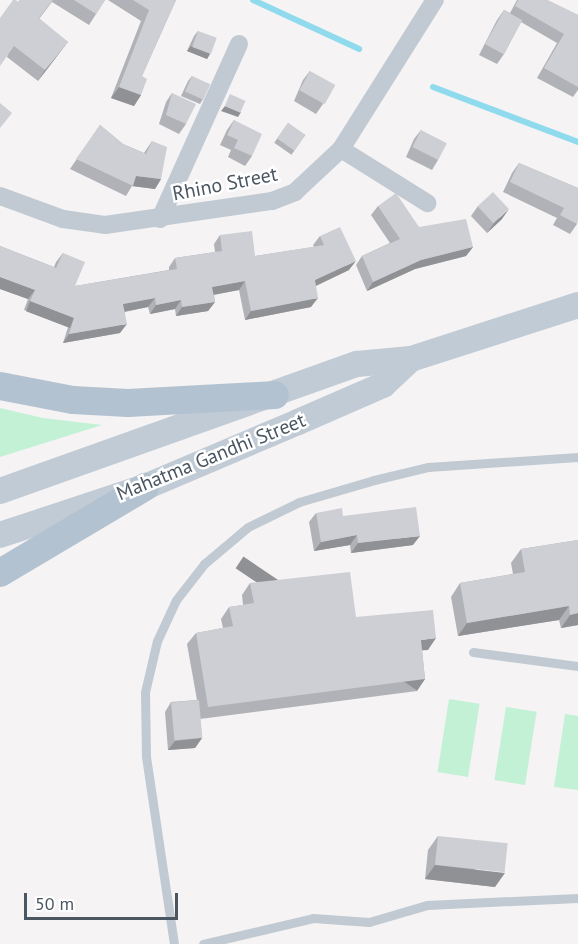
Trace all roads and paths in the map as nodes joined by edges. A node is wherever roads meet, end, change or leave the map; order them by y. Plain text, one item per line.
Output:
1 (435, 0) edge
2 (239, 44) dead end
3 (341, 149) junction
4 (0, 196) edge
5 (427, 203) dead end
6 (160, 219) junction
7 (578, 305) edge
8 (411, 359) junction
9 (0, 386) edge
10 (275, 395) junction
11 (578, 457) edge
12 (145, 487) junction
13 (0, 491) edge
14 (0, 535) edge
15 (0, 573) edge
16 (473, 652) dead end
17 (578, 666) edge
18 (578, 898) edge
19 (174, 944) edge
20 (203, 944) edge

1 - 3 street, Rhino Street
2 - 6 street
3 - 5 street
3 - 6 street, Rhino Street
4 - 6 street, Rhino Street
7 - 8 street, Mahatma Gandhi Street
8 - 10 street, Mahatma Gandhi Street
8 - 12 street, Mahatma Gandhi Street
9 - 10 main road
10 - 13 street, Mahatma Gandhi Street
11 - 19 lane
12 - 14 street, Mahatma Gandhi Street
12 - 15 main road
16 - 17 lane
18 - 20 lane

